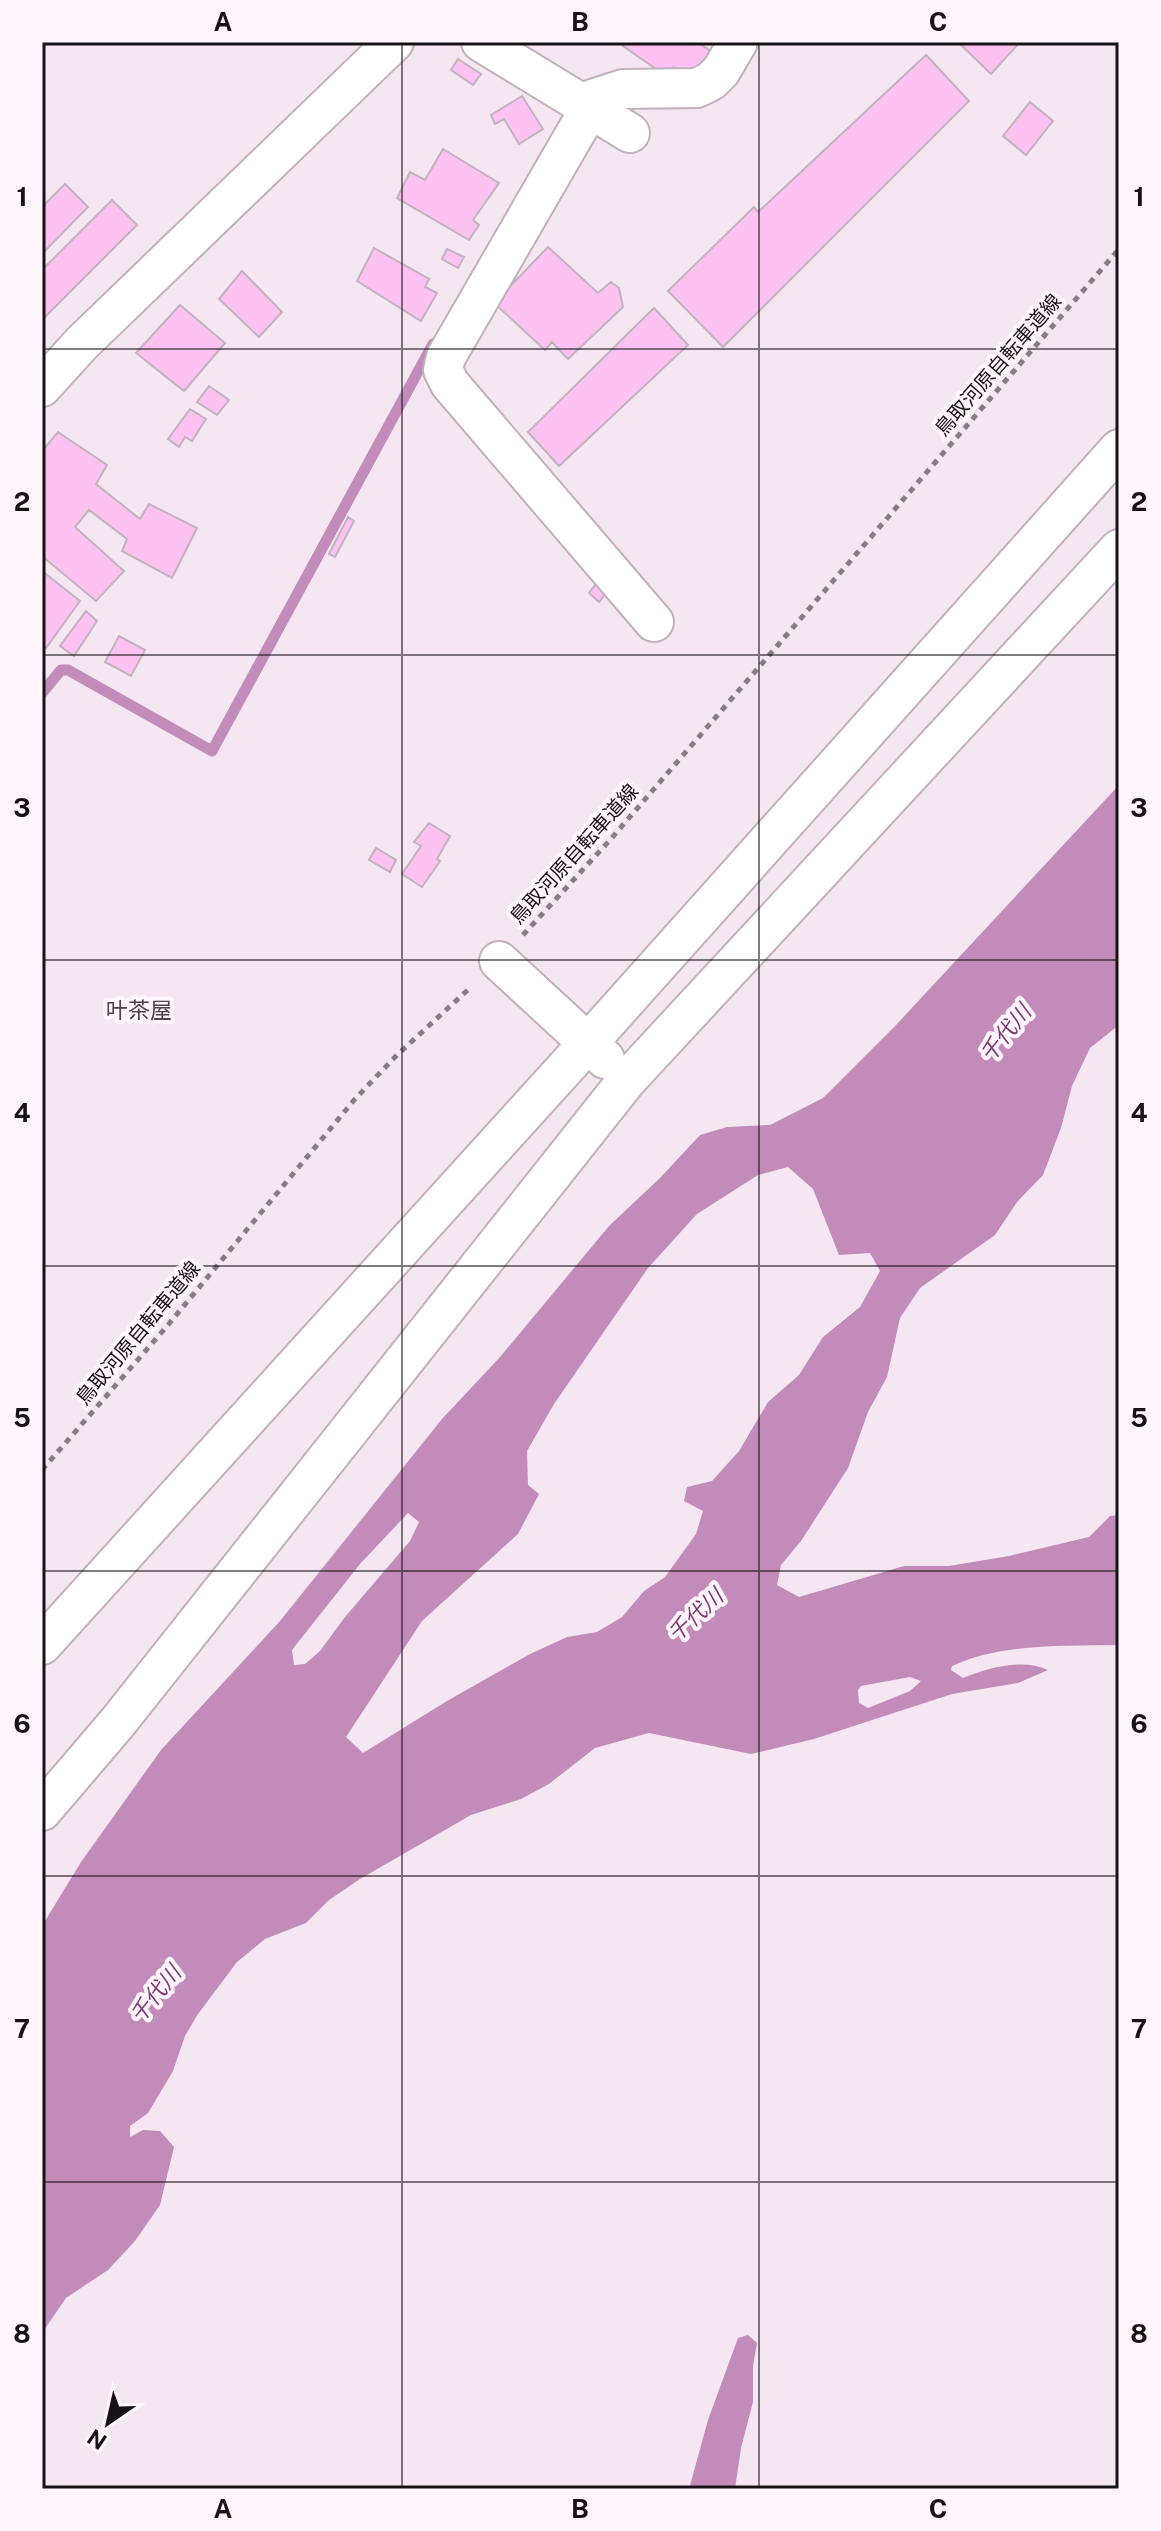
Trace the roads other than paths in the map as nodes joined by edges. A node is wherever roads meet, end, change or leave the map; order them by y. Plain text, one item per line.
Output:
1 (394, 42) edge
2 (481, 42) edge
3 (738, 42) edge
4 (585, 106) junction
5 (630, 133) dead end
6 (42, 387) edge
7 (1119, 449) edge
8 (1119, 549) edge
9 (654, 622) dead end
10 (499, 961) road end
11 (588, 1043) junction
12 (627, 1080) junction
13 (42, 1645) edge
14 (42, 1811) edge

1 - 6 street
2 - 4 street
3 - 4 street
4 - 5 street
4 - 9 street
7 - 11 street
8 - 12 street
10 - 11 street
11 - 12 street
11 - 13 street
12 - 14 street

